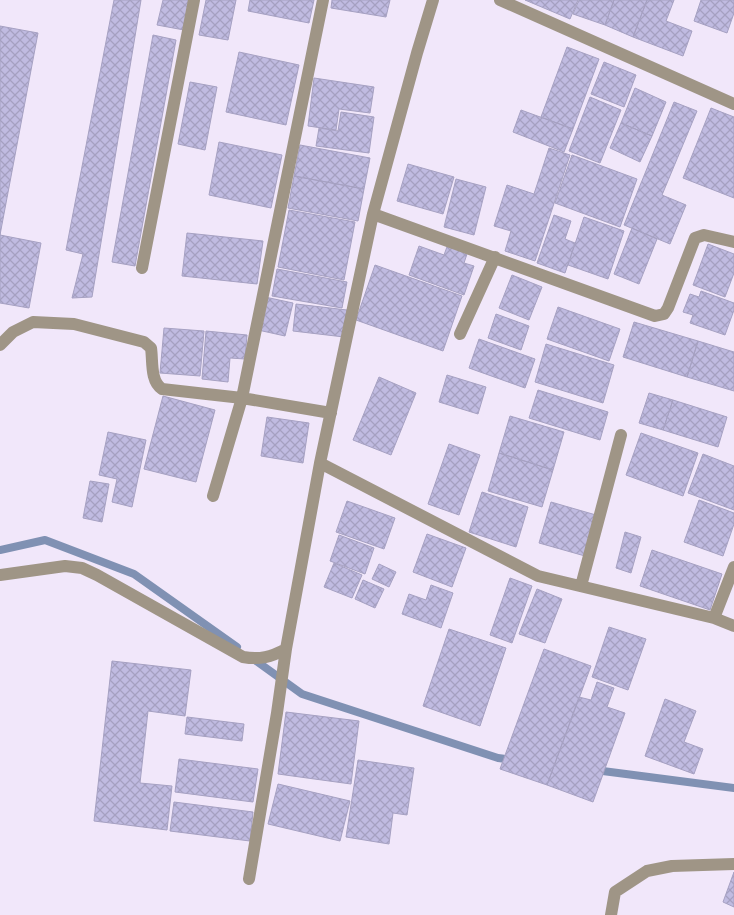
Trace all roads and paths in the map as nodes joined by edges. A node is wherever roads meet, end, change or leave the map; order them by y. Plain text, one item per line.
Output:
1 (194, 0) edge
2 (323, 0) edge
3 (433, 0) edge
4 (500, 0) edge
5 (734, 104) edge
6 (373, 214) junction
7 (734, 242) edge
8 (495, 257) junction
9 (142, 268) dead end
10 (460, 334) dead end
11 (0, 345) edge
12 (242, 398) junction
13 (331, 413) junction
14 (621, 435) dead end
15 (320, 463) junction
16 (213, 496) dead end
17 (734, 567) edge
18 (0, 575) edge
19 (581, 586) junction
20 (714, 618) junction
21 (734, 626) edge
22 (286, 649) junction
23 (734, 864) edge
24 (249, 880) dead end
25 (611, 915) edge

1 - 9 street
2 - 12 street
3 - 6 street
4 - 5 street
6 - 8 street
6 - 13 street
7 - 8 street
8 - 10 street
11 - 12 street
12 - 13 street
12 - 16 street
13 - 15 street
14 - 19 street
15 - 19 street
15 - 22 street
17 - 20 street
18 - 22 street
19 - 20 street
20 - 21 street
22 - 24 street
23 - 25 street

